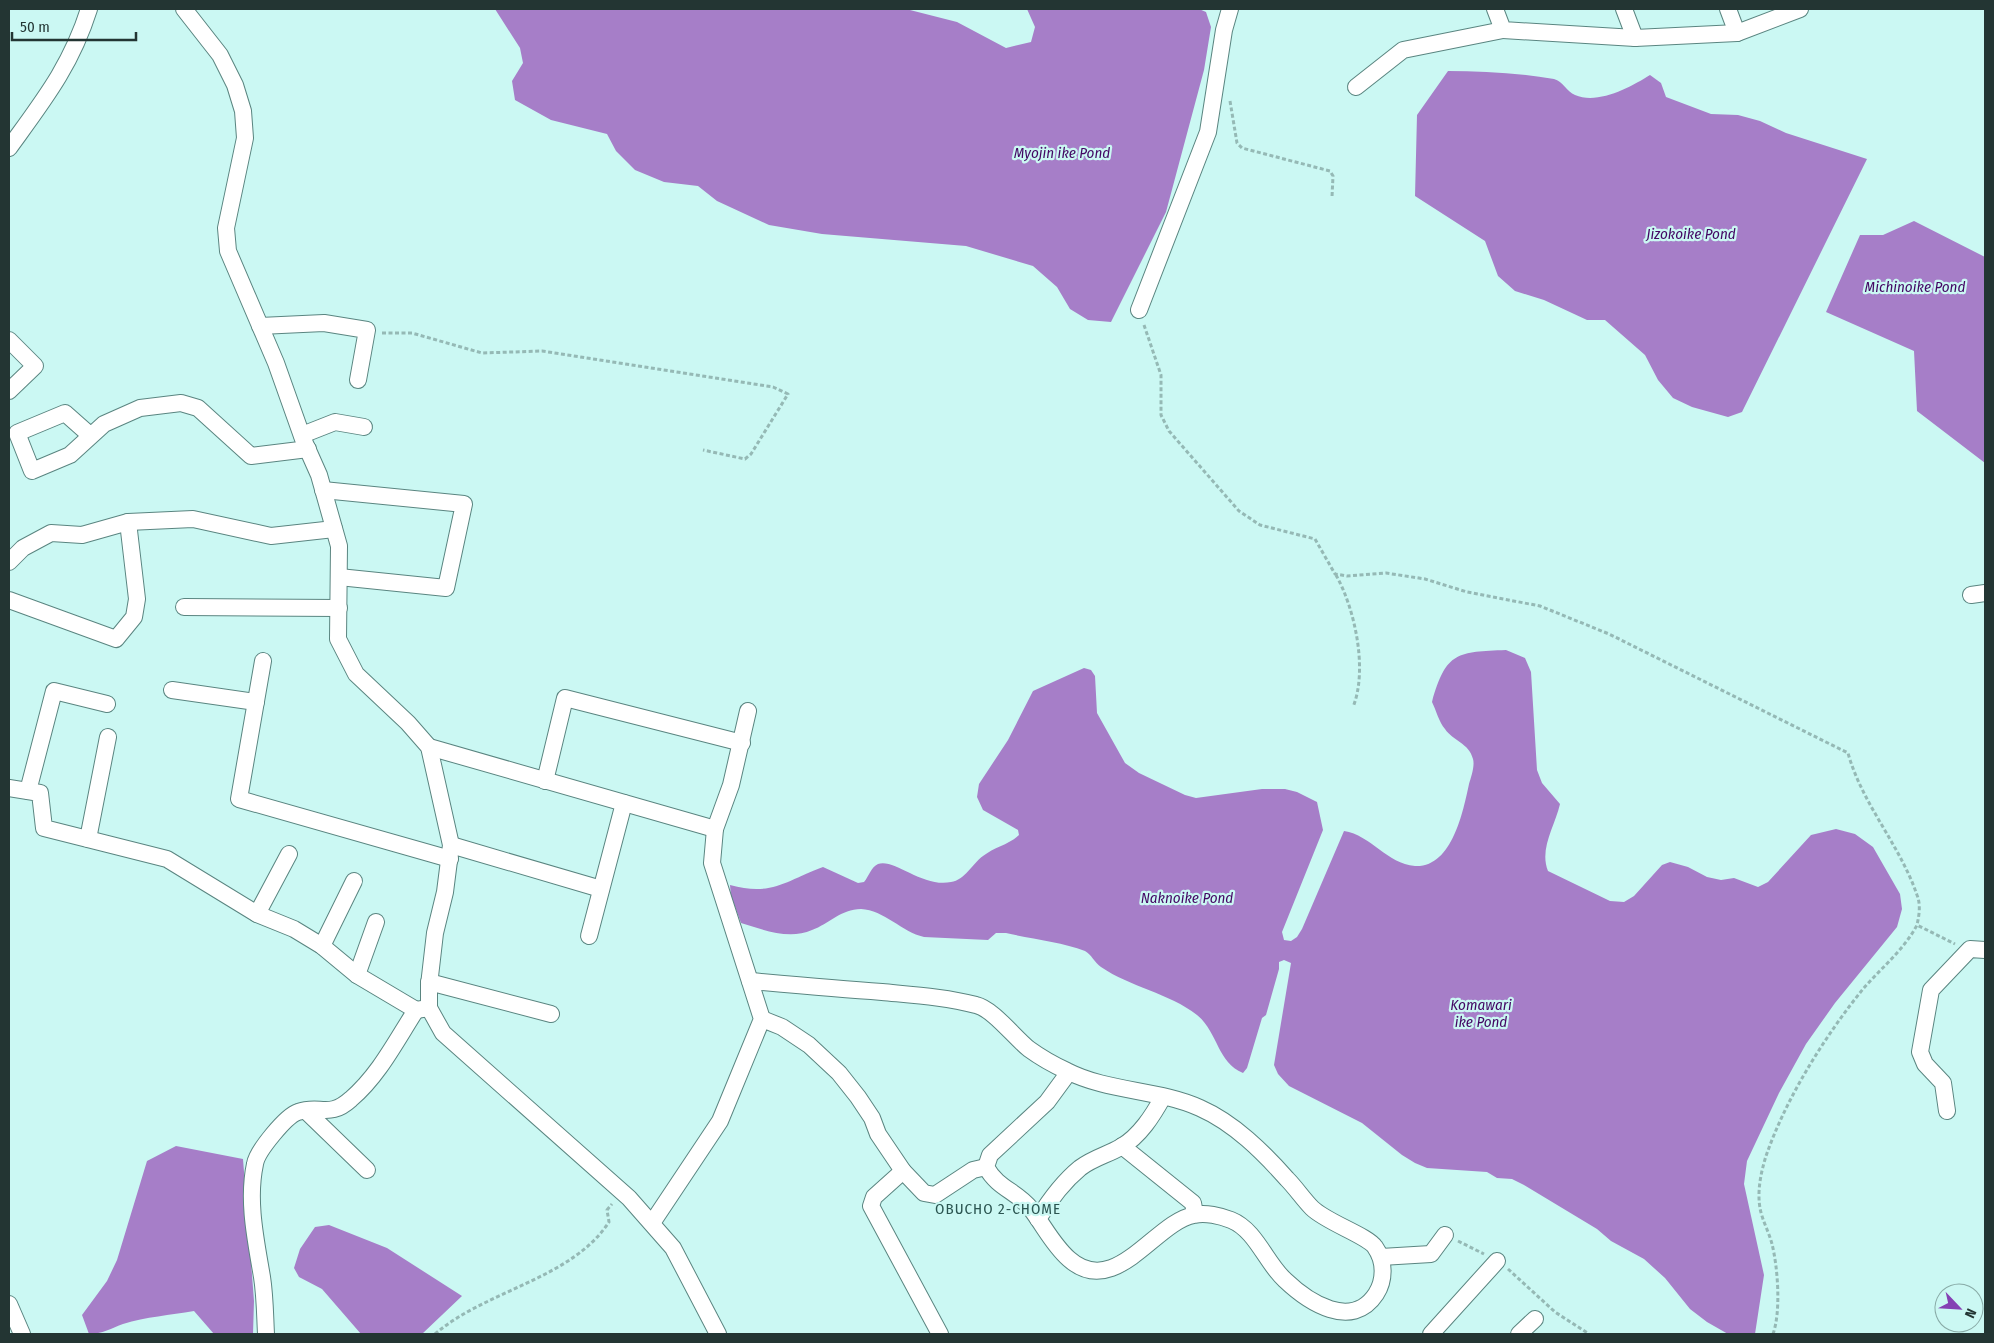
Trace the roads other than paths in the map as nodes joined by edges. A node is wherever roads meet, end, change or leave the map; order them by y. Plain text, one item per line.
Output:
1 (89, 9) edge
2 (184, 9) edge
3 (1230, 9) edge
4 (1495, 9) edge
5 (1624, 9) edge
6 (1728, 9) edge
7 (1800, 9) edge
8 (1503, 30) junction
9 (1737, 33) junction
10 (1635, 38) junction
11 (1356, 87) dead end
12 (9, 148) edge
13 (1139, 310) road end
14 (260, 326) junction
15 (9, 340) edge
16 (358, 380) dead end
17 (9, 391) edge
18 (364, 427) dead end
19 (91, 436) dead end
20 (305, 442) junction
21 (323, 490) junction
22 (128, 522) junction
23 (334, 529) junction
24 (9, 562) edge
25 (339, 577) junction
26 (9, 600) edge
27 (184, 607) dead end
28 (339, 608) junction
29 (263, 660) dead end
30 (172, 690) dead end
31 (256, 702) junction
32 (107, 704) dead end
33 (748, 711) dead end
34 (108, 737) dead end
35 (742, 743) junction
36 (429, 747) junction
37 (545, 780) junction
38 (9, 788) edge
39 (28, 791) junction
40 (624, 803) junction
41 (715, 828) junction
42 (88, 839) junction
43 (450, 852) junction
44 (288, 854) dead end
45 (354, 881) dead end
46 (601, 889) junction
47 (257, 914) junction
48 (376, 922) dead end
49 (589, 936) dead end
50 (322, 946) junction
51 (1978, 949) edge
52 (357, 975) junction
53 (750, 981) junction
54 (429, 982) junction
55 (422, 1009) junction
56 (551, 1014) dead end
57 (762, 1019) junction
58 (1069, 1072) junction
59 (1163, 1096) junction
60 (306, 1110) junction
61 (1947, 1111) dead end
62 (1122, 1146) junction
63 (986, 1167) junction
64 (367, 1170) dead end
65 (903, 1171) junction
66 (1195, 1214) junction
67 (1038, 1219) junction
68 (652, 1224) junction
69 (1445, 1235) road end
70 (1381, 1257) junction
71 (1497, 1261) road end
72 (9, 1304) edge
73 (1535, 1319) dead end
74 (22, 1334) edge
75 (266, 1334) edge
76 (718, 1334) edge
77 (940, 1334) edge
78 (1431, 1334) edge
79 (1519, 1334) edge

1 - 12 street
2 - 14 street
3 - 13 street
4 - 8 street
5 - 10 street
6 - 9 street
7 - 9 street
8 - 10 street
8 - 11 street
9 - 10 street
14 - 16 street
14 - 20 street
15 - 17 street
18 - 20 street
19 - 20 street
20 - 21 street
21 - 23 street
21 - 25 street
22 - 23 street
22 - 24 street
22 - 26 street
23 - 25 street
25 - 28 street
27 - 28 street
28 - 36 street
29 - 31 street
30 - 31 street
31 - 43 street
32 - 39 street
33 - 35 street
34 - 42 street
35 - 37 street
35 - 41 street
36 - 37 street
36 - 43 street
37 - 40 street
38 - 39 street
39 - 42 street
40 - 41 street
40 - 46 street
41 - 53 street
42 - 47 street
43 - 46 street
43 - 54 street
44 - 47 street
45 - 50 street
46 - 49 street
47 - 50 street
48 - 52 street
50 - 52 street
51 - 61 street
52 - 55 street
53 - 57 street
53 - 58 street
54 - 55 street
54 - 56 street
55 - 60 street
55 - 68 street
57 - 65 street
57 - 68 street
58 - 59 street
58 - 63 street
59 - 62 street
59 - 70 street
60 - 64 street
60 - 75 street
62 - 66 street
62 - 67 street
63 - 65 street
63 - 67 street
65 - 77 street
66 - 67 street
66 - 70 street
68 - 76 street
69 - 70 street
71 - 78 street
72 - 74 street
73 - 79 street

